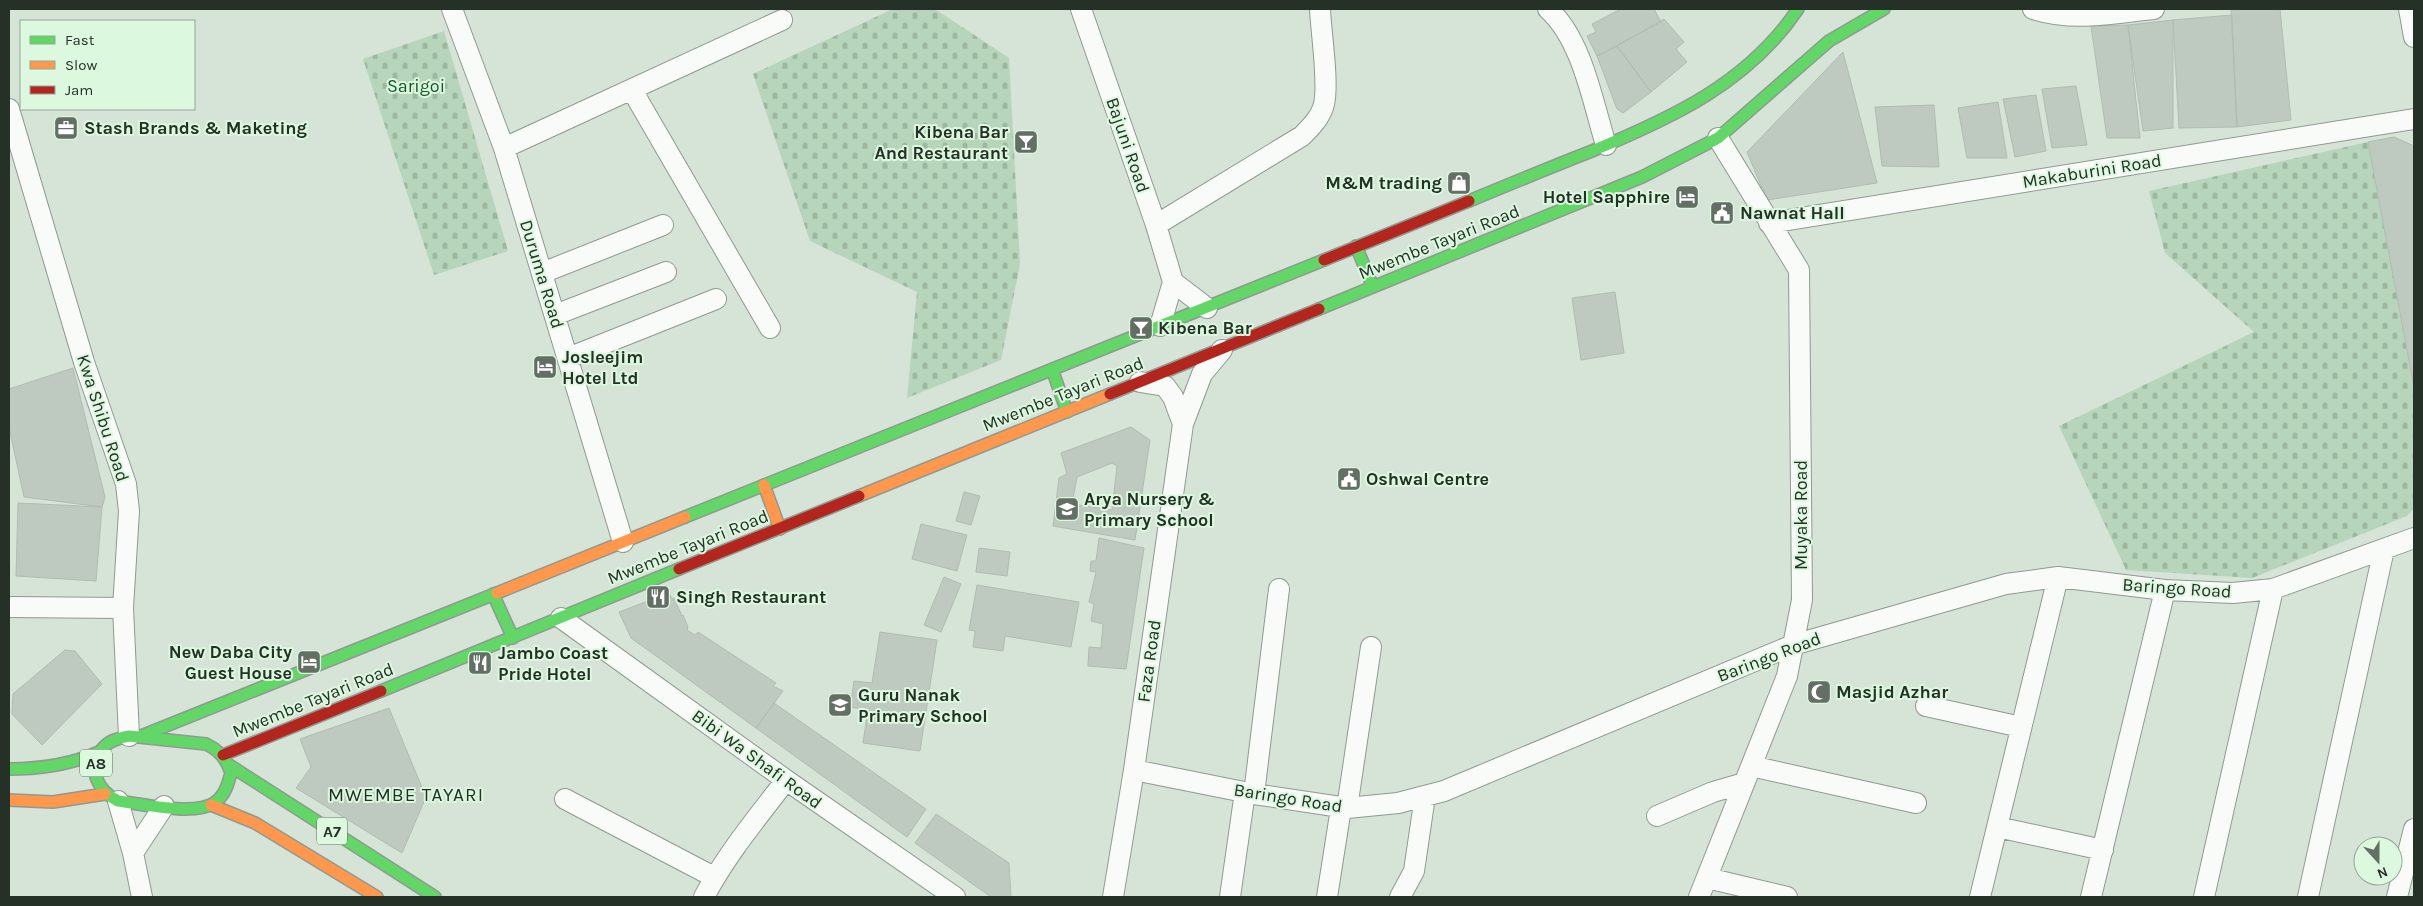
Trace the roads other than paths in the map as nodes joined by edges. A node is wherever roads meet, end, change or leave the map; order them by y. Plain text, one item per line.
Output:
1 (452, 9) edge
2 (1081, 9) edge
3 (1320, 9) edge
4 (1548, 9) edge
5 (1798, 9) edge
6 (1884, 9) edge
7 (2033, 9) edge
8 (2154, 9) edge
9 (2409, 9) edge
10 (782, 20) dead end
11 (2414, 37) edge
12 (632, 90) junction
13 (9, 109) edge
14 (2414, 119) edge
15 (1718, 138) junction
16 (1606, 145) junction
17 (504, 148) junction
18 (1663, 148) dead end
19 (1670, 163) junction
20 (1770, 223) junction
21 (1156, 224) junction
22 (663, 225) dead end
23 (1356, 246) junction
24 (666, 272) dead end
25 (542, 273) junction
26 (1173, 282) junction
27 (1373, 287) junction
28 (716, 299) dead end
29 (1207, 308) junction
30 (555, 315) junction
31 (1160, 326) junction
32 (770, 328) dead end
33 (1224, 348) junction
34 (568, 358) junction
35 (1052, 369) junction
36 (1140, 382) junction
37 (1067, 412) junction
38 (1183, 424) junction
39 (764, 485) junction
40 (780, 529) junction
41 (2414, 538) edge
42 (623, 542) junction
43 (2384, 549) junction
44 (2058, 577) junction
45 (1279, 589) dead end
46 (2273, 589) junction
47 (2165, 590) junction
48 (493, 594) junction
49 (9, 607) edge
50 (123, 608) junction
51 (561, 618) junction
52 (513, 638) junction
53 (1793, 645) junction
54 (1372, 647) dead end
55 (1926, 706) dead end
56 (2021, 727) junction
57 (135, 736) junction
58 (99, 752) junction
59 (226, 760) junction
60 (9, 769) edge
61 (1134, 770) junction
62 (1748, 775) junction
63 (786, 780) junction
64 (1713, 792) junction
65 (1249, 793) junction
66 (1425, 796) junction
67 (111, 798) junction
68 (565, 798) dead end
69 (9, 800) edge
70 (1916, 803) dead end
71 (211, 805) junction
72 (164, 806) junction
73 (1735, 806) junction
74 (1344, 808) junction
75 (1658, 816) dead end
76 (1997, 827) junction
77 (2414, 829) edge
78 (2103, 850) junction
79 (133, 853) junction
80 (714, 877) junction
81 (1707, 878) junction
82 (142, 897) edge
83 (377, 897) edge
84 (435, 897) edge
85 (704, 897) edge
86 (955, 897) edge
87 (1113, 897) edge
88 (1230, 897) edge
89 (1327, 897) edge
90 (1400, 897) edge
91 (1699, 897) edge
92 (1787, 897) edge
93 (1980, 897) edge
94 (2092, 897) edge
95 (2204, 897) edge
96 (2308, 897) edge
97 (2397, 897) edge

1 - 17 street, Duruma Road
2 - 21 street, Bajuni Road
3 - 21 street
4 - 16 street
5 - 16 main road, Mwembe Tayari Road
6 - 15 main road, Mwembe Tayari Road
7 - 8 street
9 - 11 street
10 - 12 street
12 - 17 street
12 - 32 street
13 - 50 street, Kwa Shibu Road
14 - 20 street, Makaburini Road
15 - 19 main road, Mwembe Tayari Road
15 - 20 street, Muyaka Road
16 - 23 main road, Mwembe Tayari Road
17 - 25 street, Duruma Road
18 - 19 main road
19 - 27 main road, Mwembe Tayari Road
20 - 53 street, Muyaka Road
21 - 26 street, Bajuni Road
22 - 25 street
23 - 27 main road
23 - 29 main road, Mwembe Tayari Road
24 - 30 street
25 - 30 street, Duruma Road
26 - 29 street
26 - 31 street
27 - 33 main road, Mwembe Tayari Road
28 - 34 street
29 - 31 main road, Mwembe Tayari Road
30 - 34 street, Duruma Road
31 - 35 main road, Mwembe Tayari Road
33 - 36 main road, Mwembe Tayari Road
33 - 38 street, Faza Road
34 - 42 street, Duruma Road
35 - 37 main road
35 - 39 main road, Mwembe Tayari Road
36 - 37 main road, Mwembe Tayari Road
36 - 38 street
37 - 40 main road, Mwembe Tayari Road
38 - 61 street, Faza Road
39 - 40 main road
39 - 42 main road, Mwembe Tayari Road
40 - 51 main road, Mwembe Tayari Road
41 - 43 street, Baringo Road
42 - 48 main road, Mwembe Tayari Road
43 - 46 street, Baringo Road
43 - 96 street
44 - 47 street, Baringo Road
44 - 53 street, Baringo Road
44 - 56 street
45 - 65 street
46 - 47 street, Baringo Road
46 - 95 street
47 - 78 street
48 - 52 main road
48 - 57 main road, Mwembe Tayari Road
49 - 50 street
50 - 57 street, Kwa Shibu Road
51 - 52 main road, Mwembe Tayari Road
51 - 63 street, Bibi Wa Shafi Road
52 - 59 main road, Mwembe Tayari Road
53 - 62 street, Muyaka Road
53 - 66 street, Baringo Road
54 - 74 street
55 - 56 street
56 - 76 street
57 - 58 main road, A8
57 - 59 main road
58 - 60 main road
58 - 67 main road, A8
59 - 71 main road
59 - 84 main road, A7
61 - 65 street, Baringo Road
61 - 87 street, Faza Road
62 - 64 street
62 - 70 street
62 - 73 street, Muyaka Road
63 - 80 street
63 - 86 street, Bibi Wa Shafi Road
64 - 73 street
64 - 75 street
65 - 74 street, Baringo Road
65 - 88 street
66 - 74 street, Baringo Road
66 - 90 street
67 - 69 main road
67 - 72 main road, A8
67 - 79 street
68 - 80 street
71 - 72 main road, A8
71 - 83 main road, A7
72 - 79 street
73 - 81 street, Muyaka Road
74 - 89 street
76 - 78 street
76 - 93 street
77 - 97 street
78 - 94 street
79 - 82 street
80 - 85 street
81 - 91 street, Muyaka Road
81 - 92 street

